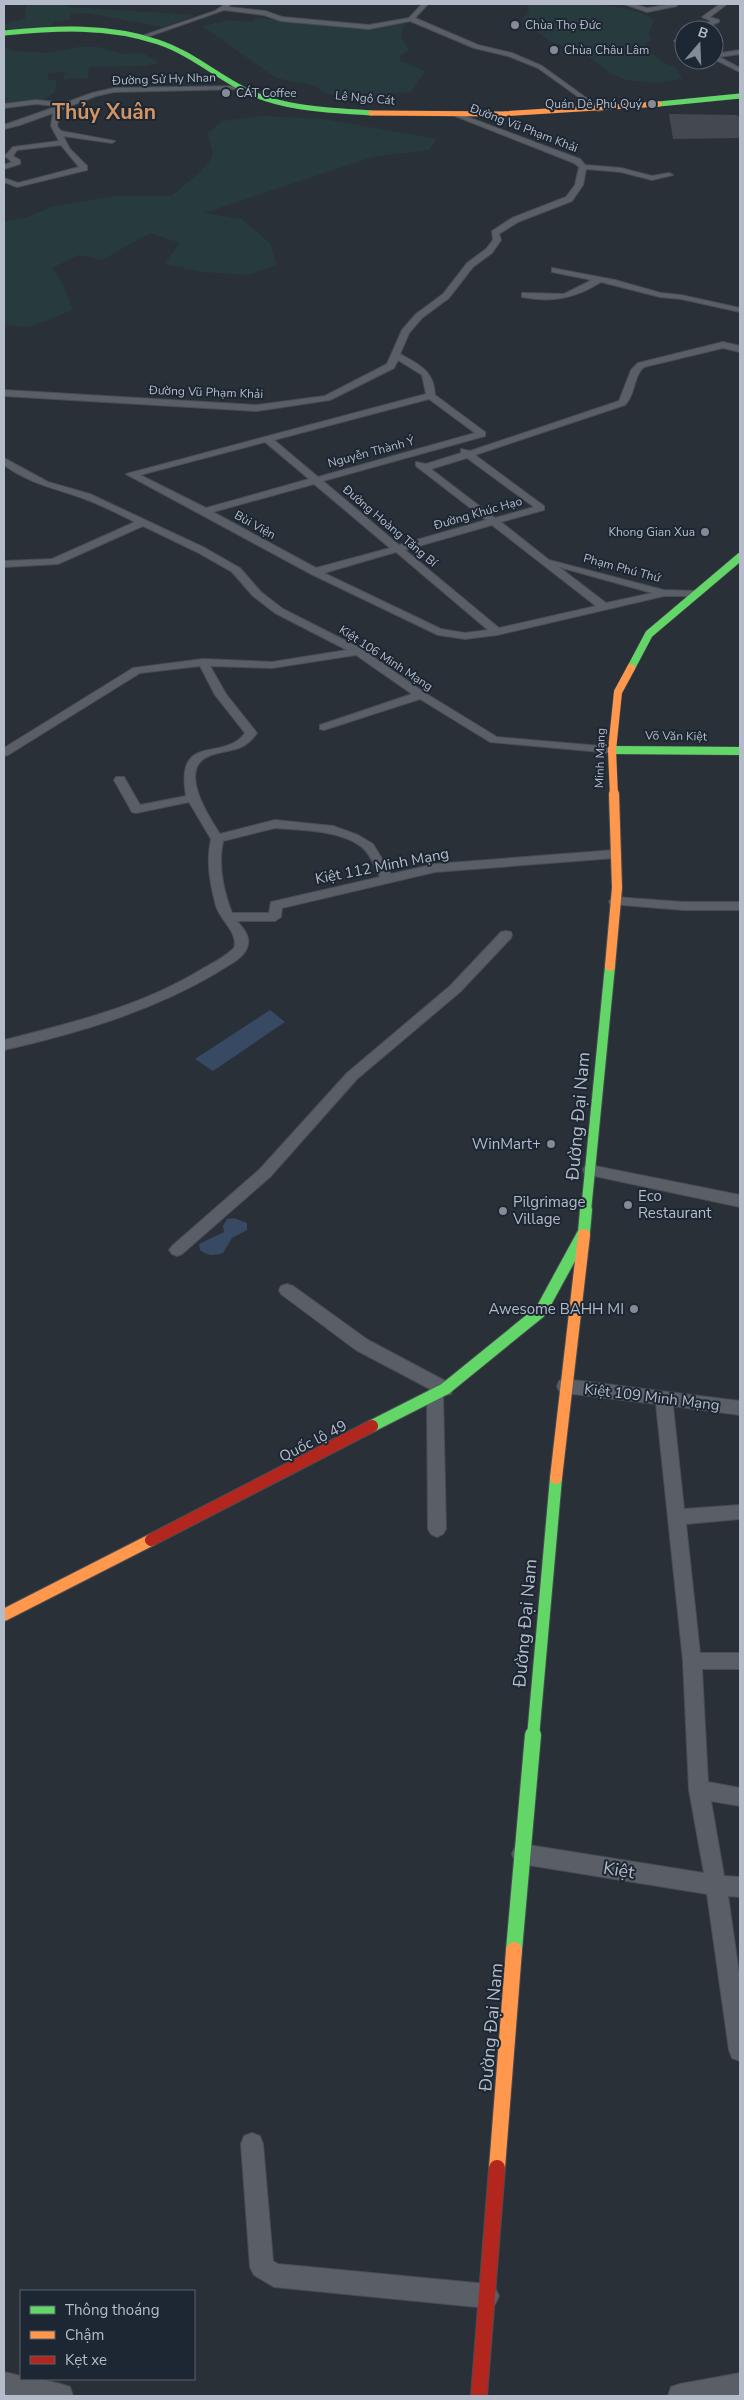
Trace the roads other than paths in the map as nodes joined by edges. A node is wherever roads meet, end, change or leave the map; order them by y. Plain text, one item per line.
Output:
1 (425, 4) edge
2 (627, 4) edge
3 (724, 4) edge
4 (226, 6) edge
5 (674, 6) dead end
6 (411, 19) junction
7 (713, 20) edge
8 (4, 33) edge
9 (142, 36) junction
10 (740, 52) edge
11 (724, 54) edge
12 (724, 61) edge
13 (740, 70) edge
14 (240, 88) junction
15 (740, 96) edge
16 (66, 104) junction
17 (4, 106) edge
18 (57, 108) junction
19 (600, 110) junction
20 (457, 115) junction
21 (4, 127) edge
22 (60, 133) junction
23 (112, 141) dead end
24 (62, 142) junction
25 (4, 167) edge
26 (583, 167) junction
27 (670, 175) dead end
28 (4, 181) edge
29 (555, 270) dead end
30 (599, 278) junction
31 (525, 295) dead end
32 (740, 310) edge
33 (740, 350) edge
34 (395, 355) junction
35 (4, 393) edge
36 (431, 396) junction
37 (267, 439) junction
38 (453, 442) junction
39 (469, 454) junction
40 (408, 455) junction
41 (4, 461) edge
42 (424, 468) junction
43 (316, 480) junction
44 (205, 511) junction
45 (493, 521) junction
46 (144, 522) junction
47 (398, 548) junction
48 (740, 557) edge
49 (543, 560) junction
50 (4, 564) edge
51 (315, 572) junction
52 (664, 593) junction
53 (696, 594) junction
54 (603, 606) junction
55 (497, 632) junction
56 (358, 651) junction
57 (203, 662) junction
58 (421, 695) junction
59 (324, 727) dead end
60 (612, 750) junction
61 (740, 751) edge
62 (4, 752) edge
63 (120, 780) dead end
64 (193, 798) junction
65 (217, 839) junction
66 (615, 854) junction
67 (388, 879) junction
68 (615, 901) junction
69 (740, 906) edge
70 (227, 917) junction
71 (506, 935) dead end
72 (4, 1045) edge
73 (590, 1170) junction
74 (740, 1201) edge
75 (584, 1232) junction
76 (177, 1250) dead end
77 (287, 1290) dead end
78 (565, 1386) junction
79 (440, 1392) junction
80 (664, 1399) junction
81 (740, 1408) edge
82 (740, 1512) edge
83 (675, 1517) junction
84 (437, 1529) dead end
85 (4, 1616) edge
86 (692, 1661) junction
87 (740, 1661) edge
88 (699, 1790) junction
89 (740, 1797) edge
90 (522, 1854) junction
91 (716, 1885) junction
92 (740, 1887) edge
93 (740, 2050) edge
94 (252, 2144) dead end
95 (487, 2296) junction
96 (4, 2384) edge
97 (740, 2385) edge
98 (61, 2396) edge
99 (479, 2396) edge
100 (680, 2396) edge

1 - 6 street
2 - 5 street
3 - 7 street
4 - 6 street
4 - 9 street
6 - 19 street
8 - 9 main road, Lê Ngô Cát
9 - 14 main road, Lê Ngô Cát
10 - 11 street
12 - 13 street
14 - 16 street, Đường Sử Hy Nhan
14 - 20 main road, Lê Ngô Cát
15 - 19 main road, Lê Ngô Cát
16 - 17 street
16 - 18 street, Đường Sử Hy Nhan
18 - 21 street, Đường Sử Hy Nhan
18 - 22 street
19 - 20 main road, Lê Ngô Cát
20 - 26 street, Đường Vũ Phạm Khải
22 - 23 street
22 - 24 street
24 - 25 street
24 - 28 street
26 - 27 street
26 - 34 street, Đường Vũ Phạm Khải
29 - 30 street
30 - 31 street
30 - 32 street
33 - 39 street
34 - 35 street, Đường Vũ Phạm Khải
34 - 36 street
36 - 37 street, Bùi Viện
36 - 38 street, Nguyễn Thành Ý
37 - 43 street, Đường Hoàng Tăng Bí
37 - 44 street, Bùi Viện
38 - 39 street, Đường Khúc Hạo
38 - 40 street, Nguyễn Thành Ý
39 - 42 street
39 - 45 street, Đường Khúc Hạo
40 - 42 street, Phạm Phú Thứ
40 - 43 street, Nguyễn Thành Ý
41 - 46 street, Kiệt 106 Minh Mạng
42 - 45 street, Phạm Phú Thứ
43 - 44 street, Nguyễn Thành Ý
43 - 47 street, Đường Hoàng Tăng Bí
44 - 51 street, Bùi Viện
45 - 47 street, Đường Khúc Hạo
45 - 49 street, Phạm Phú Thứ
46 - 50 street
46 - 56 street, Kiệt 106 Minh Mạng
47 - 51 street, Đường Khúc Hạo
47 - 55 street, Đường Hoàng Tăng Bí
48 - 53 main road
49 - 52 street, Phạm Phú Thứ
49 - 54 street, Phạm Phú Thứ
51 - 55 street, Bùi Viện
52 - 53 street, Phạm Phú Thứ
52 - 54 street, Bùi Viện
53 - 60 main road, Minh Mạng
54 - 55 street, Bùi Viện
56 - 57 street
56 - 58 street, Kiệt 106 Minh Mạng
57 - 62 street
57 - 64 street
58 - 59 street
58 - 60 street, Kiệt 106 Minh Mạng
60 - 61 main road, Võ Văn Kiệt
60 - 66 main road, Minh Mạng
63 - 64 street
64 - 65 street
65 - 67 street
65 - 70 street
66 - 67 street, Kiệt 112 Minh Mạng
66 - 68 main road, Đường Đại Nam
67 - 70 street, Kiệt 112 Minh Mạng
68 - 69 street
68 - 73 main road, Đường Đại Nam
70 - 72 street
71 - 76 street
73 - 74 street
73 - 75 main road, Đường Đại Nam
75 - 78 main road, Đường Đại Nam
75 - 79 main road, Quốc lộ 49
77 - 79 street
78 - 80 street, Kiệt 109 Minh Mạng
78 - 90 main road, Đường Đại Nam
79 - 84 street
79 - 85 main road, Quốc lộ 49
80 - 81 street, Kiệt 109 Minh Mạng
80 - 83 street
82 - 83 street
83 - 86 street
86 - 87 street
86 - 88 street
88 - 89 street
88 - 91 street
90 - 91 street, Kiệt
90 - 95 main road, Đường Đại Nam
91 - 92 street, Kiệt
91 - 93 street
94 - 95 street
95 - 99 main road, Đường Đại Nam
96 - 98 street
97 - 100 street

